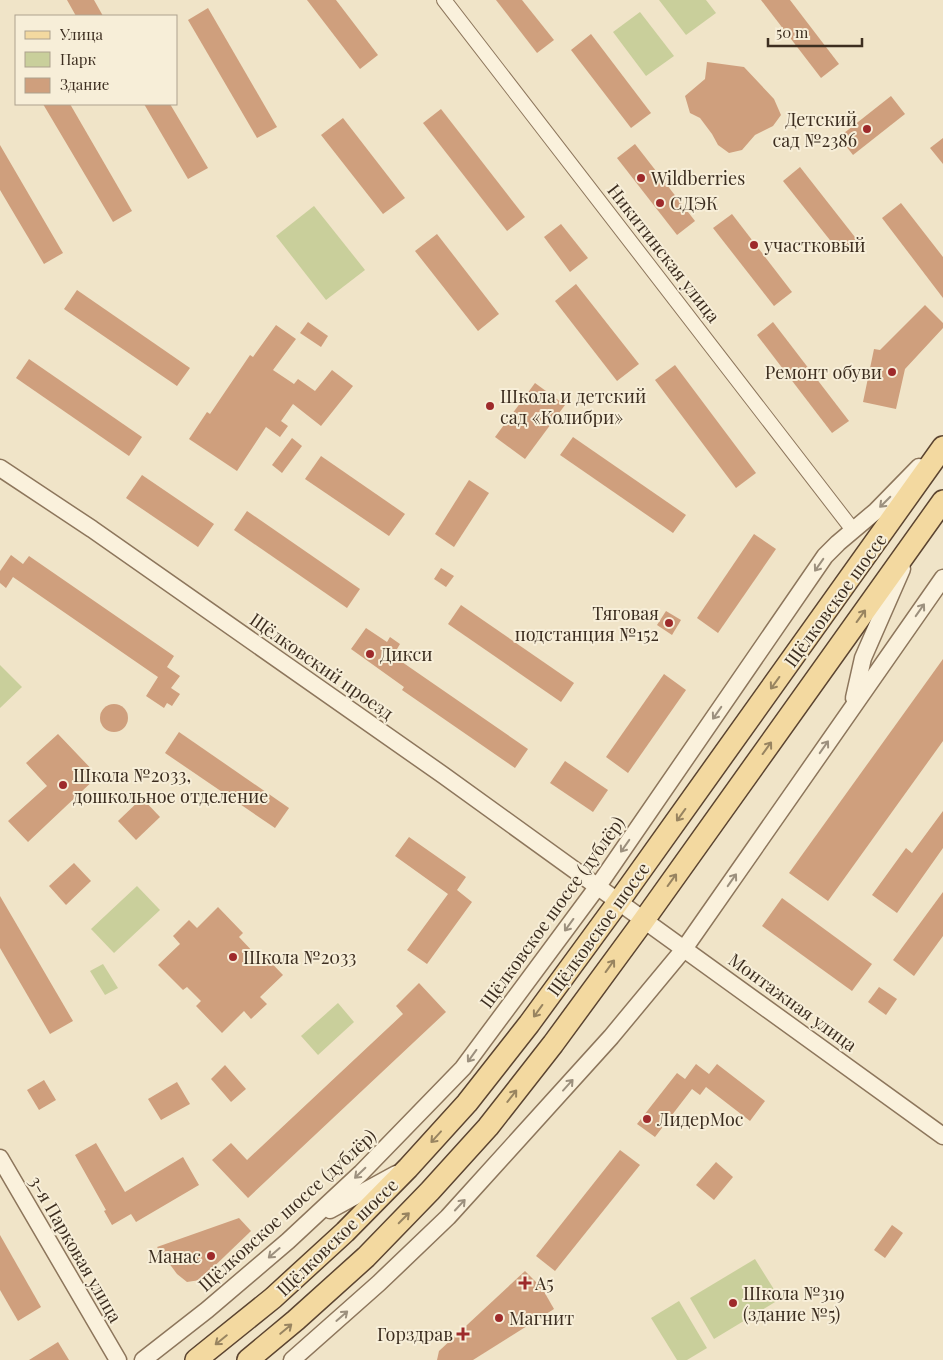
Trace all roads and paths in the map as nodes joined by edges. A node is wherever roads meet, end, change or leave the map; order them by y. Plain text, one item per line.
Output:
1 (444, 0) edge
2 (943, 442) edge
3 (943, 447) edge
4 (0, 468) edge
5 (943, 501) edge
6 (853, 530) junction
7 (912, 544) junction
8 (943, 578) edge
9 (852, 707) junction
10 (598, 886) junction
11 (619, 901) junction
12 (644, 920) junction
13 (684, 949) junction
14 (943, 1136) edge
15 (0, 1158) edge
16 (408, 1168) junction
17 (310, 1221) junction
18 (118, 1360) edge
19 (143, 1360) edge
20 (196, 1360) edge
21 (248, 1360) edge
22 (292, 1360) edge

1 - 6 street, Никитинская улица
2 -> 6 street, Щёлковское шоссе (дублёр)
3 -> 11 main road, Щёлковское шоссе
4 - 10 street, Щёлковский проезд
5 - 7 main road, Щёлковское шоссе
6 -> 10 street, Щёлковское шоссе (дублёр)
7 - 9 street
12 -> 7 main road, Щёлковское шоссе
9 -> 8 street
13 -> 9 street
10 - 11 street, Щёлковский проезд
10 -> 17 street, Щёлковское шоссе (дублёр)
11 - 12 street, Монтажная улица
11 -> 16 main road, Щёлковское шоссе
12 - 13 street, Монтажная улица
21 -> 12 main road, Щёлковское шоссе
13 - 14 street, Монтажная улица
22 -> 13 street
15 - 18 street, 3-я Парковая улица
16 - 17 street
16 -> 20 main road, Щёлковское шоссе
17 -> 19 street, Щёлковское шоссе (дублёр)

